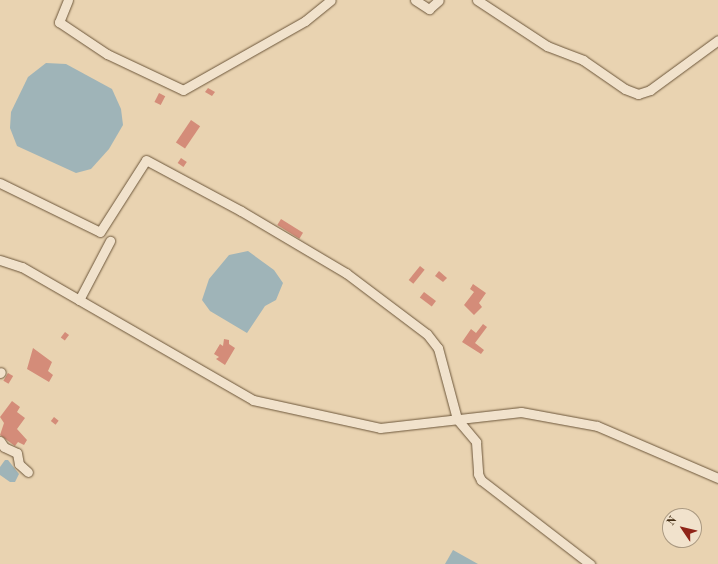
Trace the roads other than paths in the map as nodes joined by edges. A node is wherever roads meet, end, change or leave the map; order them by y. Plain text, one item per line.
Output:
1 (68, 0) edge
2 (331, 0) edge
3 (414, 0) edge
4 (439, 0) edge
5 (477, 0) edge
6 (718, 40) edge
7 (0, 183) edge
8 (110, 241) dead end
9 (0, 260) edge
10 (79, 300) junction
11 (457, 419) junction
12 (0, 441) edge
13 (28, 472) dead end
14 (718, 478) edge
15 (590, 564) edge

1 - 2 street
3 - 4 street
5 - 6 street
7 - 11 street
8 - 10 street
9 - 10 street
10 - 11 street
11 - 14 street
11 - 15 street
12 - 13 street

